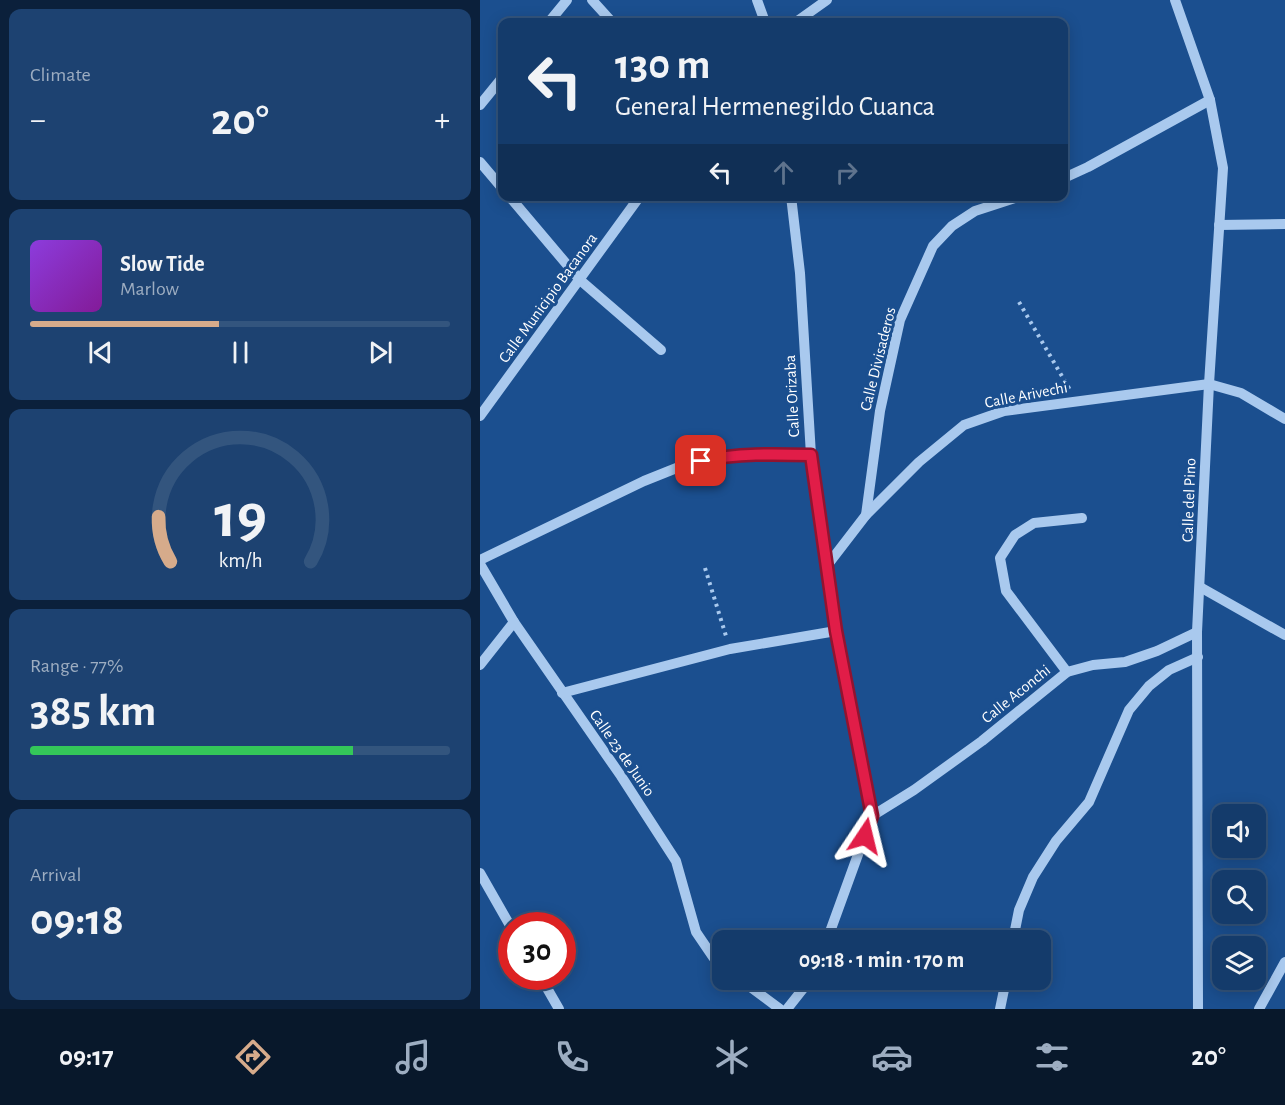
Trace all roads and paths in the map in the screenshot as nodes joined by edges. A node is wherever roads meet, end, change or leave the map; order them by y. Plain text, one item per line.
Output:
1 (567, 0) edge
2 (592, 0) edge
3 (757, 0) edge
4 (827, 0) edge
5 (1175, 0) edge
6 (552, 18) edge
7 (608, 18) edge
8 (764, 18) edge
9 (802, 18) edge
10 (498, 83) edge
11 (1210, 100) junction
12 (480, 105) edge
13 (480, 162) edge
14 (1068, 176) edge
15 (498, 183) edge
16 (513, 201) edge
17 (636, 201) edge
18 (792, 201) edge
19 (1005, 201) edge
20 (1285, 224) edge
21 (1219, 225) junction
22 (580, 280) junction
23 (1019, 302) dead end
24 (661, 350) dead end
25 (1209, 384) junction
26 (1076, 400) junction
27 (480, 416) edge
28 (1285, 419) edge
29 (811, 455) junction
30 (866, 515) junction
31 (1082, 518) dead end
32 (480, 562) edge
33 (826, 567) junction
34 (705, 568) dead end
35 (1200, 587) junction
36 (514, 622) junction
37 (836, 631) junction
38 (1197, 632) junction
39 (1285, 634) edge
40 (730, 649) junction
41 (1198, 657) junction
42 (480, 665) edge
43 (1067, 672) junction
44 (562, 693) junction
45 (872, 816) junction
46 (480, 873) edge
47 (502, 912) edge
48 (831, 930) edge
49 (1015, 930) edge
50 (712, 956) edge
51 (1285, 962) edge
52 (548, 990) edge
53 (754, 990) edge
54 (802, 990) edge
55 (1004, 990) edge
56 (559, 1009) edge
57 (780, 1009) edge
58 (787, 1009) edge
59 (1000, 1009) edge
60 (1198, 1009) edge
61 (1259, 1009) edge

1 - 6 street
2 - 7 street
3 - 8 street
4 - 9 street
5 - 11 street, Calle del Pino
10 - 12 street
11 - 14 street
11 - 21 street, Calle del Pino
13 - 15 street
16 - 22 street
17 - 22 street, Calle Municipio Bacanora
18 - 29 street, Calle Orizaba
19 - 30 street, Calle Divisaderos
20 - 21 street
21 - 25 street, Calle del Pino
22 - 24 street
22 - 27 street, Calle Municipio Bacanora
23 - 26 path
25 - 26 street, Calle Arivechi
25 - 28 street, Calle Arivechi
25 - 35 street, Calle del Pino
26 - 30 street, Calle Arivechi
29 - 32 street
29 - 33 street, Calle Orizaba
30 - 33 street, Calle Arivechi
31 - 43 street
32 - 36 street, Calle 23 de Junio
33 - 37 street, Calle Orizaba
34 - 40 path
35 - 38 street, Calle del Pino
35 - 39 street
36 - 42 street
36 - 44 street, Calle 23 de Junio
37 - 40 street
37 - 45 street, Calle Orizaba
38 - 41 street, Calle del Pino
38 - 43 street, Calle Aconchi
40 - 44 street
41 - 49 street
41 - 60 street, Calle del Pino
43 - 45 street, Calle Aconchi
44 - 50 street, Calle 23 de Junio
45 - 48 street
46 - 47 street
51 - 61 street
52 - 56 street
53 - 57 street
54 - 58 street
55 - 59 street

